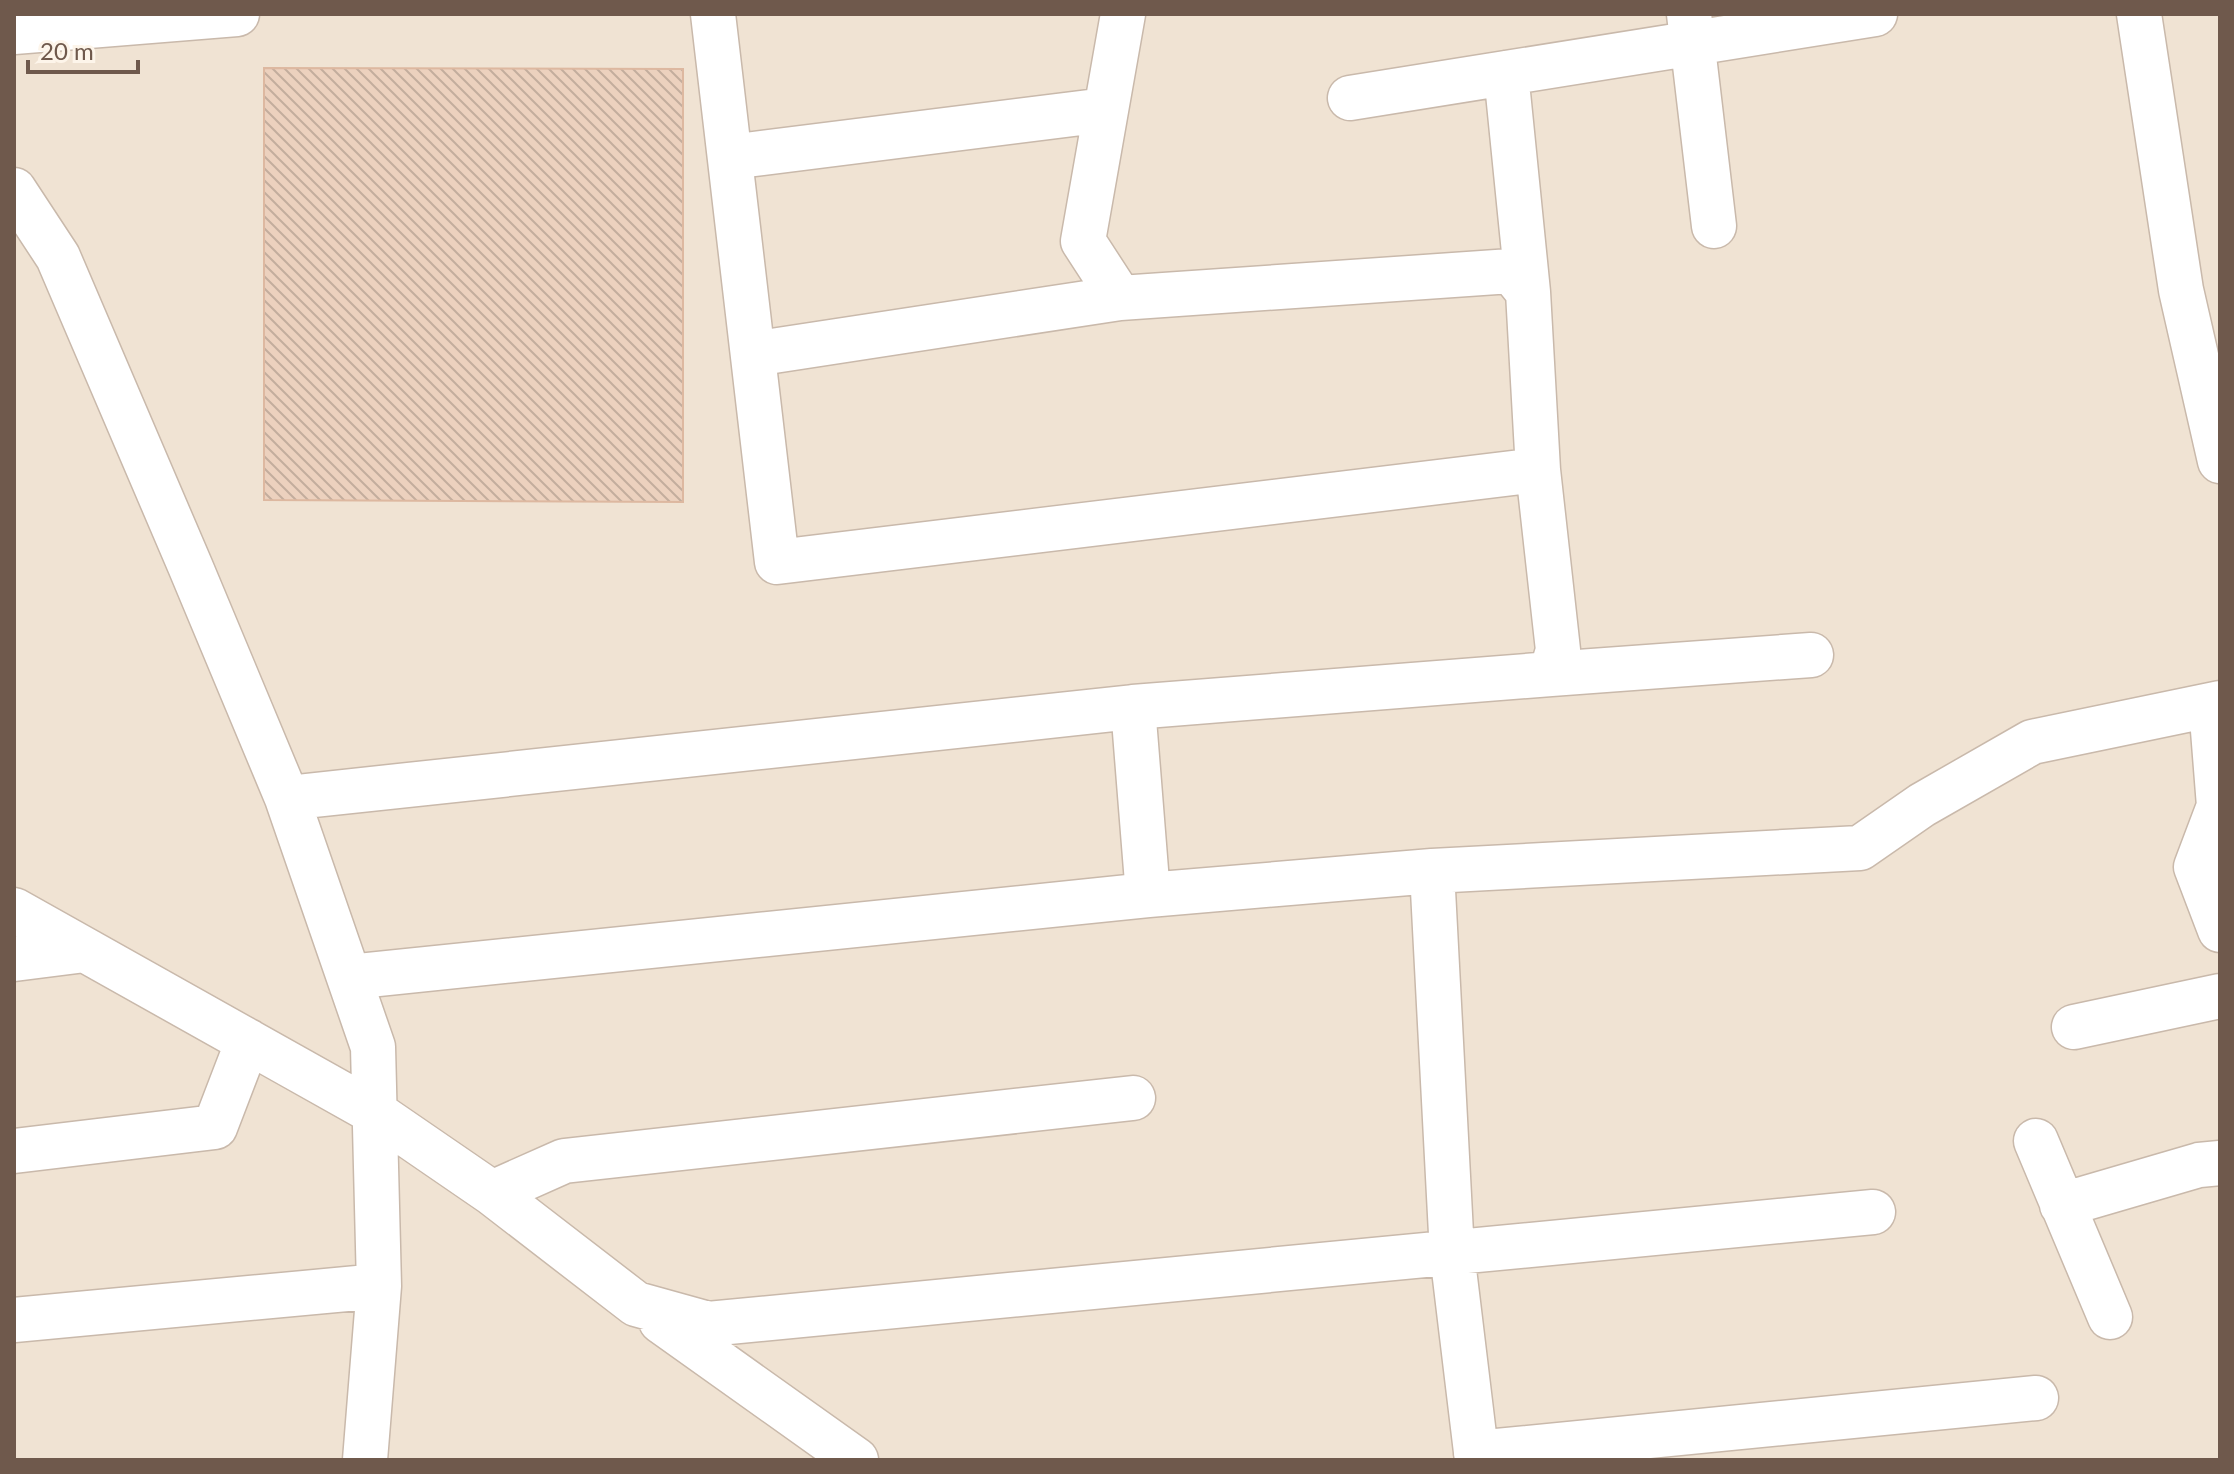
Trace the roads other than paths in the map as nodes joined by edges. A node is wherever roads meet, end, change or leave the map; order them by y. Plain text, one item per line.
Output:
1 (237, 14) edge
2 (713, 14) edge
3 (1123, 14) edge
4 (1875, 14) edge
5 (2139, 14) edge
6 (1691, 28) edge
7 (14, 32) edge
8 (1506, 73) junction
9 (1350, 98) dead end
10 (1105, 110) junction
11 (730, 157) junction
12 (14, 190) edge
13 (1714, 226) dead end
14 (1528, 292) junction
15 (1120, 298) junction
16 (753, 354) junction
17 (2220, 461) edge
18 (1538, 470) junction
19 (1811, 655) dead end
20 (1551, 674) junction
21 (2215, 704) edge
22 (1133, 707) junction
23 (287, 798) junction
24 (1432, 871) junction
25 (1148, 895) junction
26 (14, 910) edge
27 (2220, 930) edge
28 (85, 950) junction
29 (14, 959) edge
30 (349, 977) junction
31 (2220, 996) edge
32 (2074, 1027) dead end
33 (248, 1041) junction
34 (1133, 1098) dead end
35 (374, 1112) junction
36 (2036, 1141) dead end
37 (14, 1151) edge
38 (2220, 1163) edge
39 (492, 1193) junction
40 (2062, 1205) junction
41 (1873, 1212) dead end
42 (1452, 1253) junction
43 (379, 1286) junction
44 (636, 1304) junction
45 (2110, 1317) dead end
46 (14, 1320) edge
47 (2036, 1398) dead end
48 (1476, 1456) edge
49 (366, 1459) edge
50 (856, 1460) edge

1 - 7 street
2 - 11 street
3 - 10 street
4 - 6 street
5 - 17 street
6 - 8 street
6 - 13 street
8 - 9 street
8 - 14 street
10 - 11 street
10 - 15 street
11 - 16 street
12 - 23 street
14 - 15 street
14 - 18 street
15 - 16 street
16 - 18 street
18 - 20 street
19 - 20 street
20 - 22 street
21 - 24 street
21 - 27 street
22 - 23 street
22 - 25 street
23 - 30 street
24 - 25 street
24 - 42 street
25 - 30 street
26 - 28 street
28 - 29 street
28 - 33 street
30 - 35 street
31 - 32 street
33 - 35 street
33 - 37 street
34 - 39 street
35 - 39 street
35 - 43 street
36 - 40 street
38 - 40 street
39 - 44 street
40 - 45 street
41 - 42 street
42 - 44 street
42 - 48 street
43 - 46 street
43 - 49 street
44 - 50 street
47 - 48 street

